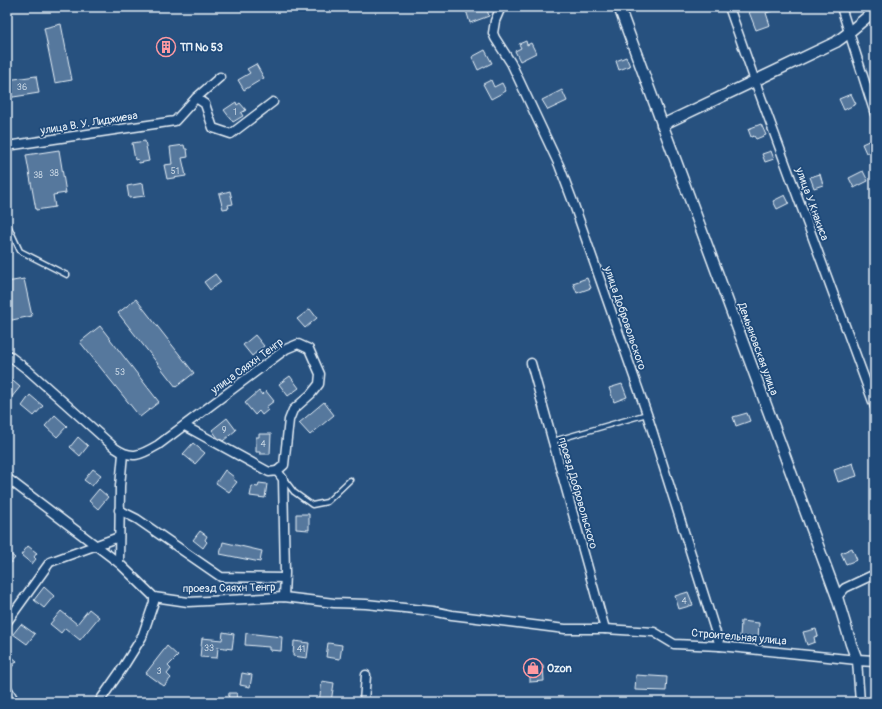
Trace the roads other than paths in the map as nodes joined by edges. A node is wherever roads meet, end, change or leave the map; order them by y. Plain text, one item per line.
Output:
1 (500, 7) edge
2 (619, 7) edge
3 (729, 7) edge
4 (841, 7) edge
5 (875, 12) edge
6 (850, 33) junction
7 (220, 77) dead end
8 (755, 81) junction
9 (196, 98) junction
10 (273, 102) dead end
11 (875, 114) edge
12 (662, 125) junction
13 (7, 146) edge
14 (7, 223) edge
15 (67, 275) dead end
16 (7, 354) edge
17 (531, 363) dead end
18 (875, 407) edge
19 (647, 414) junction
20 (184, 426) junction
21 (552, 441) junction
22 (124, 454) junction
23 (277, 471) junction
24 (7, 478) edge
25 (284, 479) junction
26 (350, 480) dead end
27 (119, 510) junction
28 (119, 537) junction
29 (96, 546) junction
30 (119, 563) junction
31 (875, 574) edge
32 (284, 578) junction
33 (154, 597) junction
34 (837, 597) junction
35 (284, 598) junction
36 (7, 622) edge
37 (605, 629) junction
38 (720, 646) junction
39 (857, 660) junction
40 (875, 661) edge
41 (366, 675) dead end
42 (7, 688) edge
43 (15, 702) edge
44 (99, 702) edge
45 (364, 702) edge
46 (860, 702) edge

1 - 19 street, улица Добровольского
2 - 12 street, Демьяновская улица
3 - 8 street, улица У.Кнакиса
4 - 6 street
5 - 6 street
6 - 8 street
6 - 11 street
7 - 9 street
8 - 12 street
8 - 18 street, улица У.Кнакиса
9 - 10 street
9 - 13 street, улица В. У. Лиджиева
12 - 34 street, Демьяновская улица
14 - 15 lane
16 - 22 street
17 - 21 street, проезд Добровольского
19 - 21 lane
19 - 38 street, улица Добровольского
20 - 22 street, улица Сяяхн Тенгр
20 - 23 street
20 - 23 street, улица Сяяхн Тенгр
21 - 37 street, проезд Добровольского
22 - 27 street
23 - 25 street
24 - 29 street
25 - 26 lane
25 - 32 street
27 - 28 street
27 - 32 street
28 - 29 street
28 - 30 street
29 - 30 street
29 - 36 street
30 - 33 street
31 - 34 street
32 - 35 street
33 - 35 street, проезд Сяяхн Тенгр
33 - 44 street
34 - 39 street, Демьяновская улица
35 - 37 street, проезд Сяяхн Тенгр
37 - 38 street, Строительная улица
38 - 39 street, Строительная улица
39 - 40 street, Строительная улица
39 - 46 street, Демьяновская улица
41 - 45 street
42 - 43 street

